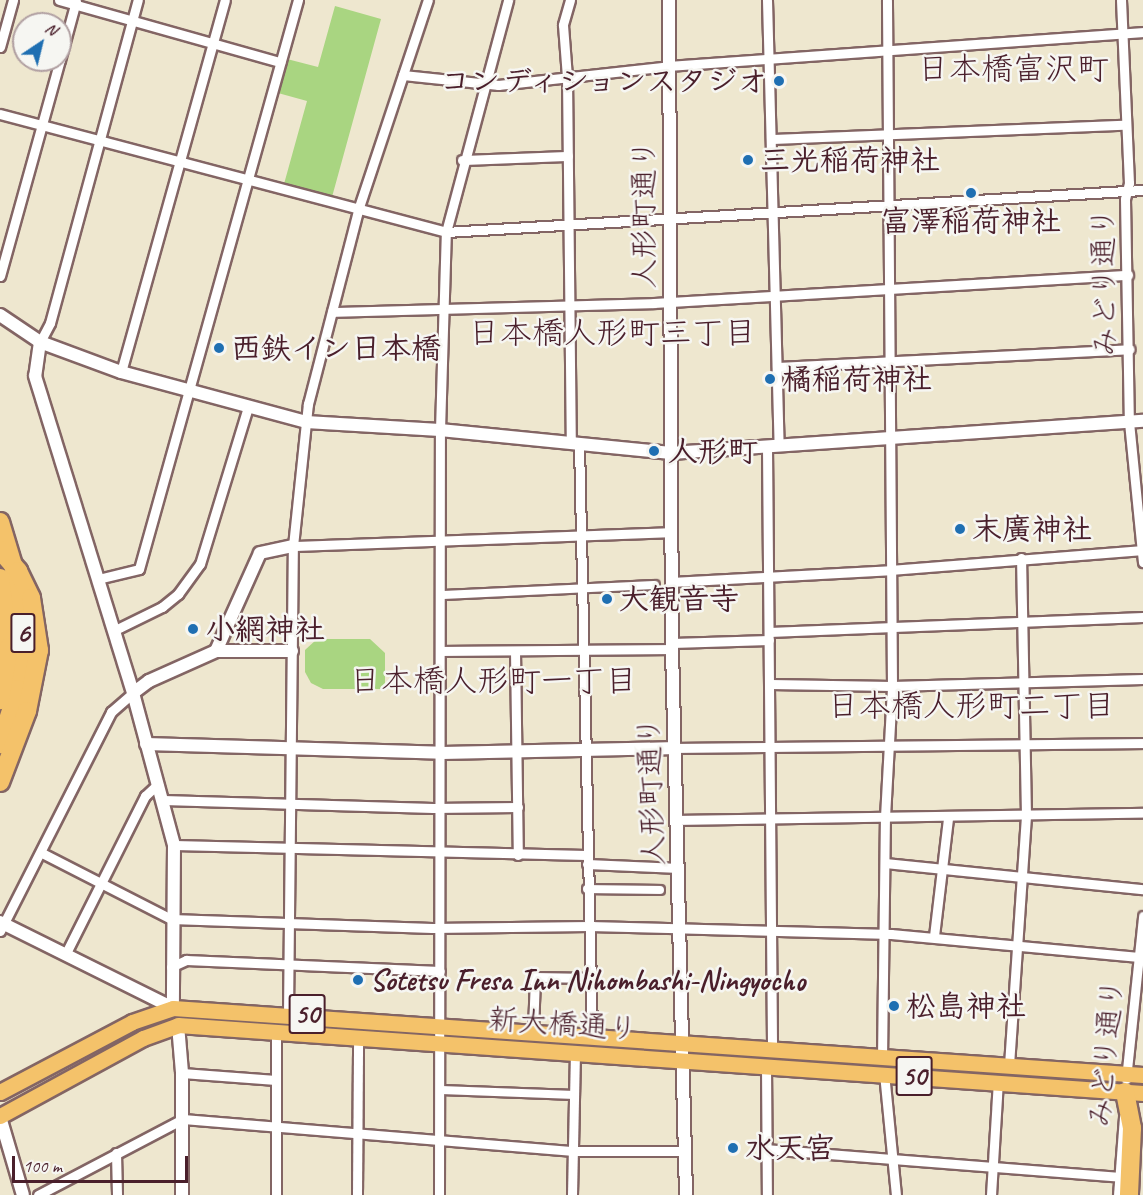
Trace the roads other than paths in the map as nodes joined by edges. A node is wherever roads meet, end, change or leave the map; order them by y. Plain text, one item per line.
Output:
1 (13, 0) edge
2 (59, 0) edge
3 (138, 0) edge
4 (225, 0) edge
5 (298, 0) edge
6 (428, 0) edge
7 (508, 0) edge
8 (570, 0) edge
9 (669, 0) edge
10 (767, 0) edge
11 (886, 0) edge
12 (1121, 0) edge
13 (76, 2) edge
14 (72, 16) edge
15 (132, 21) junction
16 (1143, 32) edge
17 (1122, 34) junction
18 (212, 43) junction
19 (0, 47) edge
20 (888, 50) junction
21 (766, 58) junction
22 (280, 62) junction
23 (669, 66) junction
24 (57, 72) edge
25 (403, 75) junction
26 (567, 77) junction
27 (484, 84) junction
28 (0, 114) edge
29 (1125, 124) junction
30 (42, 126) junction
31 (887, 135) junction
32 (771, 140) junction
33 (99, 142) junction
34 (568, 156) junction
35 (462, 160) junction
36 (178, 163) junction
37 (247, 182) junction
38 (1143, 190) edge
39 (1127, 191) junction
40 (889, 208) junction
41 (358, 210) junction
42 (772, 214) junction
43 (670, 222) junction
44 (570, 223) junction
45 (446, 232) junction
46 (1128, 275) junction
47 (0, 276) edge
48 (889, 287) junction
49 (774, 294) junction
50 (669, 302) junction
51 (568, 305) junction
52 (444, 310) junction
53 (332, 312) junction
54 (0, 315) edge
55 (40, 342) junction
56 (1130, 349) junction
57 (890, 361) junction
58 (777, 367) junction
59 (122, 372) junction
60 (189, 391) junction
61 (248, 407) junction
62 (1143, 421) edge
63 (306, 422) junction
64 (1129, 422) junction
65 (440, 430) junction
66 (891, 438) junction
67 (575, 443) junction
68 (773, 446) junction
69 (672, 453) junction
70 (0, 522) edge
71 (671, 532) junction
72 (581, 533) junction
73 (442, 542) junction
74 (293, 546) junction
75 (0, 550) edge
76 (1142, 550) edge
77 (1021, 558) junction
78 (1143, 562) edge
79 (890, 570) junction
80 (768, 577) junction
81 (0, 578) edge
82 (98, 579) junction
83 (671, 582) junction
84 (655, 585) dead end
85 (582, 590) junction
86 (442, 595) junction
87 (1143, 617) edge
88 (1021, 621) junction
89 (891, 626) junction
90 (113, 631) junction
91 (769, 636) junction
92 (672, 646) junction
93 (216, 651) junction
94 (292, 651) junction
95 (442, 651) junction
96 (515, 651) junction
97 (582, 651) junction
98 (1143, 679) edge
99 (1024, 681) junction
100 (770, 684) junction
101 (892, 686) junction
102 (133, 693) junction
103 (0, 700) edge
104 (1024, 743) junction
105 (1143, 743) edge
106 (0, 744) edge
107 (146, 744) junction
108 (889, 745) junction
109 (771, 746) junction
110 (676, 748) junction
111 (291, 750) junction
112 (585, 750) junction
113 (517, 751) junction
114 (442, 753) junction
115 (0, 782) edge
116 (158, 784) junction
117 (163, 800) junction
118 (291, 803) junction
119 (518, 807) junction
120 (441, 808) junction
121 (1143, 813) edge
122 (1026, 816) junction
123 (885, 817) junction
124 (948, 818) junction
125 (678, 820) junction
126 (772, 821) junction
127 (174, 845) junction
128 (291, 848) junction
129 (42, 853) junction
130 (441, 853) junction
131 (518, 855) junction
132 (586, 860) junction
133 (885, 863) junction
134 (679, 868) junction
135 (942, 869) junction
136 (1023, 876) junction
137 (102, 883) junction
138 (587, 889) junction
139 (1143, 889) edge
140 (660, 890) dead end
141 (1143, 916) edge
142 (171, 919) junction
143 (291, 923) junction
144 (1, 925) edge
145 (589, 926) junction
146 (441, 928) junction
147 (680, 928) junction
148 (772, 932) junction
149 (885, 934) junction
150 (934, 936) junction
151 (1018, 945) junction
152 (66, 953) junction
153 (1139, 957) junction
154 (289, 965) junction
155 (171, 967) junction
156 (440, 971) junction
157 (590, 978) junction
158 (173, 1008) junction
159 (288, 1013) junction
160 (440, 1024) junction
161 (178, 1025) junction
162 (276, 1030) junction
163 (533, 1030) junction
164 (591, 1035) junction
165 (358, 1036) junction
166 (685, 1041) junction
167 (442, 1042) junction
168 (772, 1047) junction
169 (575, 1053) junction
170 (882, 1056) junction
171 (684, 1061) junction
172 (766, 1065) junction
173 (1009, 1065) junction
174 (182, 1073) junction
175 (884, 1074) junction
176 (1143, 1075) edge
177 (276, 1080) junction
178 (998, 1082) junction
179 (1131, 1086) edge
180 (441, 1090) junction
181 (0, 1092) edge
182 (575, 1095) junction
183 (0, 1116) edge
184 (183, 1119) junction
185 (275, 1126) junction
186 (357, 1132) junction
187 (440, 1141) junction
188 (766, 1149) junction
189 (574, 1151) junction
190 (685, 1151) junction
191 (116, 1153) junction
192 (893, 1160) junction
193 (992, 1167) junction
194 (1119, 1177) junction
195 (23, 1195) edge
196 (38, 1195) edge
197 (117, 1195) edge
198 (182, 1195) edge
199 (276, 1195) edge
200 (357, 1195) edge
201 (439, 1195) edge
202 (572, 1195) edge
203 (686, 1195) edge
204 (767, 1195) edge
205 (896, 1195) edge
206 (991, 1195) edge
207 (1118, 1195) edge
208 (1129, 1195) edge

1 - 19 street
2 - 13 street
3 - 15 street
4 - 18 street
5 - 22 street
6 - 25 street
7 - 27 street
8 - 26 street
9 - 23 street, 人形町通り
10 - 21 street
11 - 20 street
12 - 17 street, みどり通り
13 - 14 street
13 - 15 street
15 - 18 street
15 - 33 street
16 - 17 street
17 - 20 street
17 - 29 street, みどり通り
18 - 22 street
18 - 36 street
20 - 21 street
20 - 31 street
21 - 23 street
21 - 32 street
22 - 37 street
23 - 26 street
23 - 43 street, 人形町通り
24 - 30 street
25 - 27 street
25 - 41 street
26 - 27 street
26 - 34 street
27 - 35 street
28 - 30 street
29 - 31 street
29 - 39 street, みどり通り
30 - 33 street
30 - 47 street
31 - 32 street
31 - 40 street
32 - 42 street
33 - 36 street
33 - 55 street
34 - 35 street
34 - 44 street
35 - 45 street
36 - 37 street
36 - 59 street
37 - 41 street
37 - 60 street
38 - 39 street
39 - 40 street
39 - 46 street, みどり通り
40 - 42 street
40 - 48 street
41 - 45 street
41 - 53 street
42 - 43 street
42 - 49 street
43 - 44 street
43 - 50 street, 人形町通り
44 - 45 street
44 - 51 street
45 - 52 street
46 - 48 street
46 - 56 street, みどり通り
48 - 49 street
48 - 57 street
49 - 50 street
49 - 58 street
50 - 51 street
50 - 69 street, 人形町通り
51 - 52 street
51 - 67 street
52 - 53 street
52 - 65 street
53 - 63 street
54 - 55 street
55 - 59 street
55 - 82 street
56 - 57 street
56 - 64 street, みどり通り
57 - 58 street
57 - 66 street
58 - 68 street
59 - 60 street
60 - 61 street
60 - 82 street
61 - 63 street
61 - 90 street
62 - 64 street
63 - 65 street
63 - 74 street
64 - 66 street
64 - 76 street, みどり通り
65 - 67 street
65 - 73 street
66 - 68 street
66 - 79 street
67 - 69 street
67 - 72 street
68 - 69 street
68 - 80 street
69 - 71 street, 人形町通り
70 - 106 highway, 6
71 - 72 street
71 - 83 street, 人形町通り
72 - 73 street
72 - 85 street
73 - 74 street
73 - 86 street
74 - 93 street
74 - 94 street
75 - 115 highway
76 - 77 street
76 - 78 street, みどり通り
77 - 79 street
77 - 88 street
79 - 80 street
79 - 89 street
80 - 83 street
80 - 91 street
81 - 103 highway, 6
82 - 90 street
83 - 92 street, 人形町通り
84 - 85 street
85 - 86 street
85 - 97 street
86 - 95 street
87 - 88 street
88 - 89 street
88 - 99 street
89 - 91 street
89 - 101 street
90 - 102 street
91 - 92 street
91 - 100 street
92 - 97 street
92 - 110 street, 人形町通り
93 - 94 street
93 - 102 street
94 - 111 street
95 - 96 street
95 - 114 street
96 - 97 street
96 - 113 street
97 - 112 street
98 - 99 street
99 - 101 street
99 - 104 street
100 - 101 street
100 - 109 street
101 - 108 street
102 - 107 street
102 - 129 street
104 - 105 street
104 - 108 street
104 - 122 street
107 - 111 street
107 - 116 street
108 - 109 street
108 - 123 street
109 - 110 street
109 - 126 street
110 - 112 street
110 - 125 street, 人形町通り
111 - 114 street
111 - 118 street
112 - 113 street
112 - 132 street
113 - 114 street
113 - 119 street
114 - 120 street
116 - 117 street
116 - 137 street
117 - 118 street
117 - 127 street
118 - 120 street
118 - 128 street
119 - 120 street
119 - 131 street
120 - 130 street
121 - 122 street
122 - 124 street
122 - 136 street
123 - 124 street
123 - 126 street
123 - 133 street
124 - 135 street
125 - 126 street
125 - 134 street, 人形町通り
126 - 148 street
127 - 128 street
127 - 142 street
128 - 130 street
128 - 143 street
129 - 137 street
129 - 144 street
130 - 131 street
130 - 146 street
131 - 132 street
132 - 134 street
132 - 138 street
133 - 135 street
133 - 149 street
134 - 147 street, 人形町通り
135 - 136 street
135 - 150 street
136 - 139 street
136 - 151 street
137 - 142 street
137 - 152 street
138 - 140 street
138 - 145 street
141 - 153 street, みどり通り
142 - 143 street
142 - 155 street
143 - 146 street
143 - 154 street
144 - 152 street
145 - 146 street
145 - 147 street
145 - 157 street
146 - 156 street
147 - 148 street
147 - 166 street, 人形町通り
148 - 149 street
148 - 168 street
149 - 150 street
149 - 170 street
150 - 151 street
151 - 153 street
151 - 173 street
152 - 158 street
153 - 179 street, みどり通り
154 - 155 street
154 - 156 street
154 - 159 street
155 - 158 street
156 - 160 street
157 - 163 street
157 - 164 street
158 - 159 main road, 新大橋通り / 50
158 - 161 main road
158 - 181 main road, 新大橋通り / 50
159 - 160 main road, 新大橋通り / 50
160 - 163 main road, 新大橋通り / 50
160 - 167 street
161 - 162 main road, 新大橋通り / 50
161 - 174 street
161 - 183 main road, 新大橋通り / 50
162 - 165 main road, 新大橋通り / 50
162 - 177 street
163 - 164 main road, 新大橋通り / 50
164 - 166 main road, 新大橋通り / 50
165 - 167 main road, 新大橋通り / 50
165 - 186 street
166 - 168 main road, 新大橋通り / 50
166 - 171 street, 人形町通り
167 - 169 main road, 新大橋通り / 50
167 - 180 street
168 - 170 main road, 新大橋通り / 50
169 - 171 main road, 新大橋通り / 50
169 - 182 street
170 - 173 main road, 新大橋通り / 50
170 - 175 street
171 - 172 main road, 新大橋通り / 50
171 - 190 street, 人形町通り
172 - 175 main road, 新大橋通り / 50
172 - 188 street
173 - 179 main road, 新大橋通り / 50
174 - 177 street
174 - 184 street
175 - 178 main road, 新大橋通り / 50
175 - 192 street
176 - 179 main road, 新大橋通り / 50
177 - 185 street
178 - 179 main road, 新大橋通り / 50
178 - 193 street
179 - 194 street, みどり通り
179 - 208 highway
180 - 182 street
180 - 187 street
182 - 189 street
183 - 195 street
184 - 185 street
184 - 191 street
184 - 198 street
185 - 186 street
185 - 199 street
186 - 187 street
186 - 200 street
187 - 189 street
187 - 201 street
188 - 192 street
188 - 204 street
189 - 190 street
189 - 202 street
190 - 203 street, 人形町通り
191 - 196 street
191 - 197 street
192 - 193 street
192 - 205 street
193 - 194 street
193 - 206 street
194 - 207 street, みどり通り

